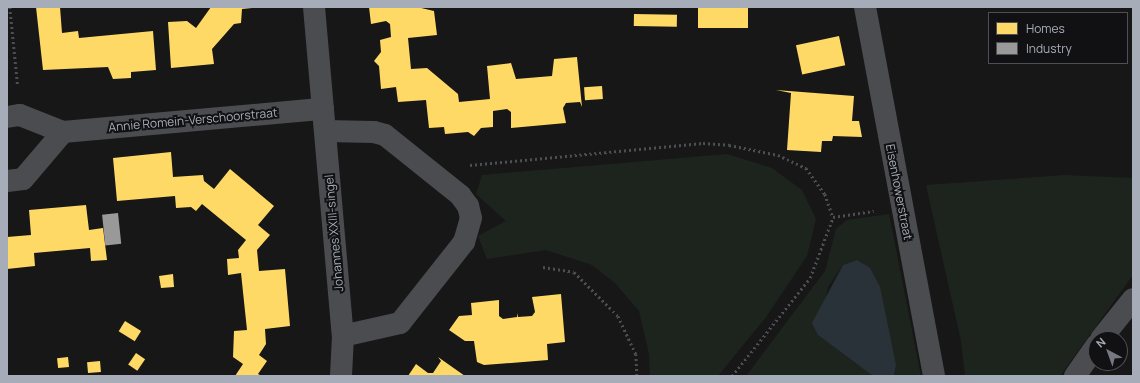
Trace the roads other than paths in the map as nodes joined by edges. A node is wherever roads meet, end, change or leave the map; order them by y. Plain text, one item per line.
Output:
1 (314, 7) edge
2 (865, 7) edge
3 (323, 109) junction
4 (14, 116) edge
5 (325, 131) junction
6 (63, 132) junction
7 (7, 181) edge
8 (1133, 299) edge
9 (1107, 331) edge
10 (343, 336) junction
11 (1088, 357) edge
12 (340, 376) edge
13 (934, 376) edge
14 (1075, 376) edge

1 - 3 street, Johannes XXIII-singel
2 - 13 street, Eisenhowerstraat
3 - 5 street, Johannes XXIII-singel
3 - 6 street, Annie Romein-Verschoorstraat
4 - 6 street, Annie Romein-Verschoorstraat
5 - 10 street, Johannes XXIII-singel
5 - 10 street
6 - 7 street
8 - 9 street
10 - 12 street, Johannes XXIII-singel
11 - 14 street

